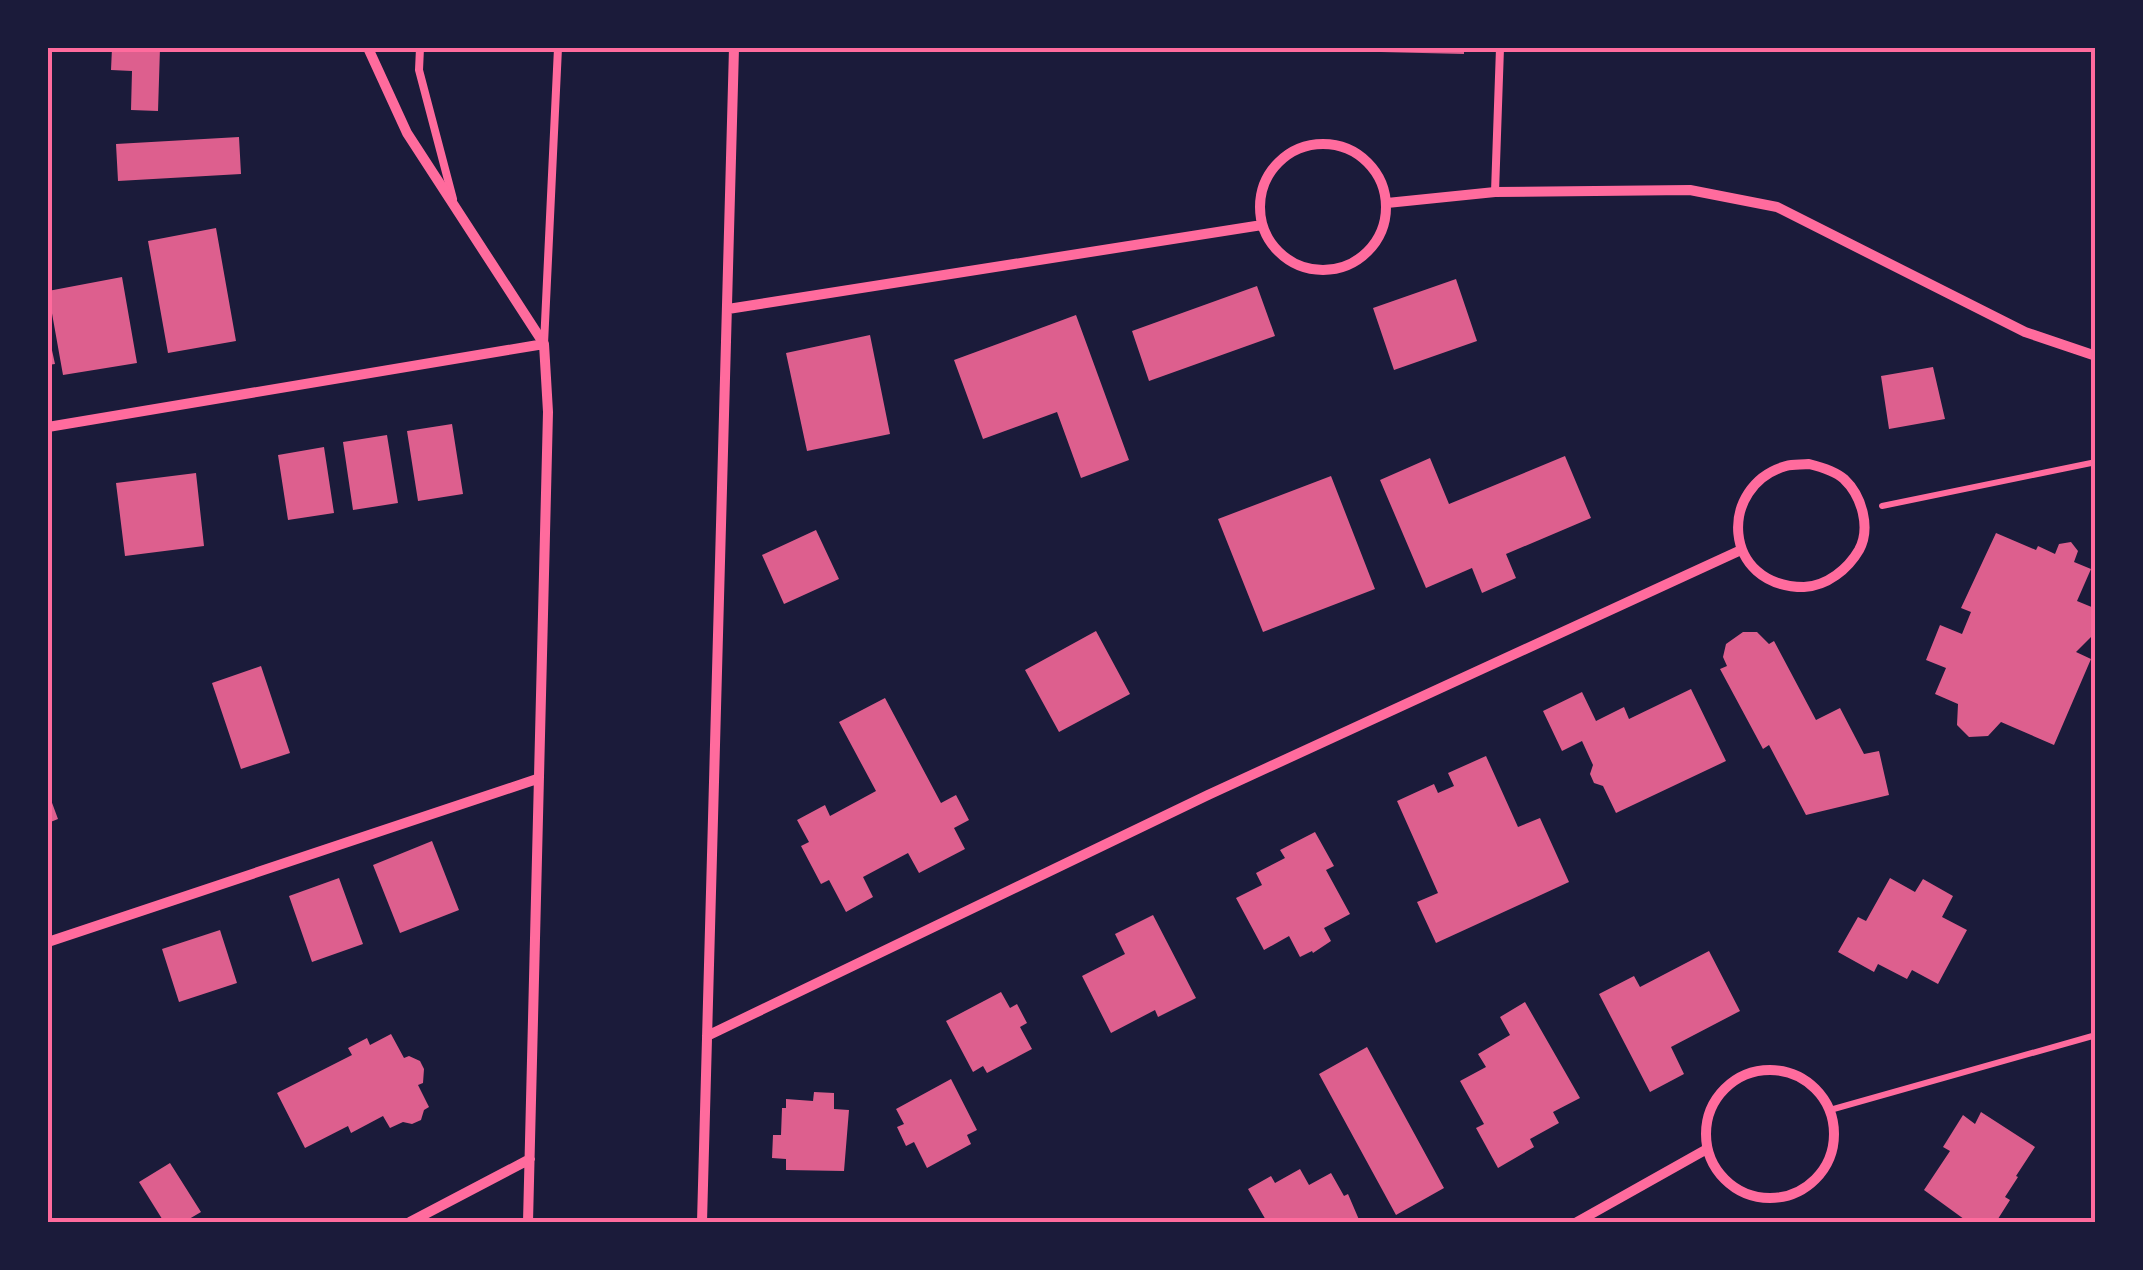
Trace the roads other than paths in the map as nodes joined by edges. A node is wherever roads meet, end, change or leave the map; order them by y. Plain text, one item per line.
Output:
1 (368, 48) edge
2 (420, 48) edge
3 (558, 48) edge
4 (734, 48) edge
5 (1500, 48) edge
6 (1495, 192) junction
7 (1387, 202) junction
8 (456, 208) junction
9 (1262, 226) junction
10 (728, 308) junction
11 (544, 344) junction
12 (2096, 356) edge
13 (48, 427) edge
14 (1741, 550) junction
15 (537, 779) junction
16 (48, 942) edge
17 (708, 1036) junction
18 (1707, 1149) junction
19 (530, 1160) junction
20 (410, 1222) edge
21 (528, 1222) edge
22 (702, 1222) edge
23 (1578, 1222) edge

1 - 8 street
2 - 8 lane
3 - 11 lane
4 - 10 street
5 - 6 lane
6 - 7 street
6 - 12 street
7 - 9 street
7 - 9 street
8 - 11 street
9 - 10 street
10 - 17 street
11 - 13 street
11 - 15 street
14 - 14 street
14 - 17 street
15 - 16 street
15 - 19 street
17 - 22 street
18 - 18 street
18 - 23 street
19 - 20 street
19 - 21 street

